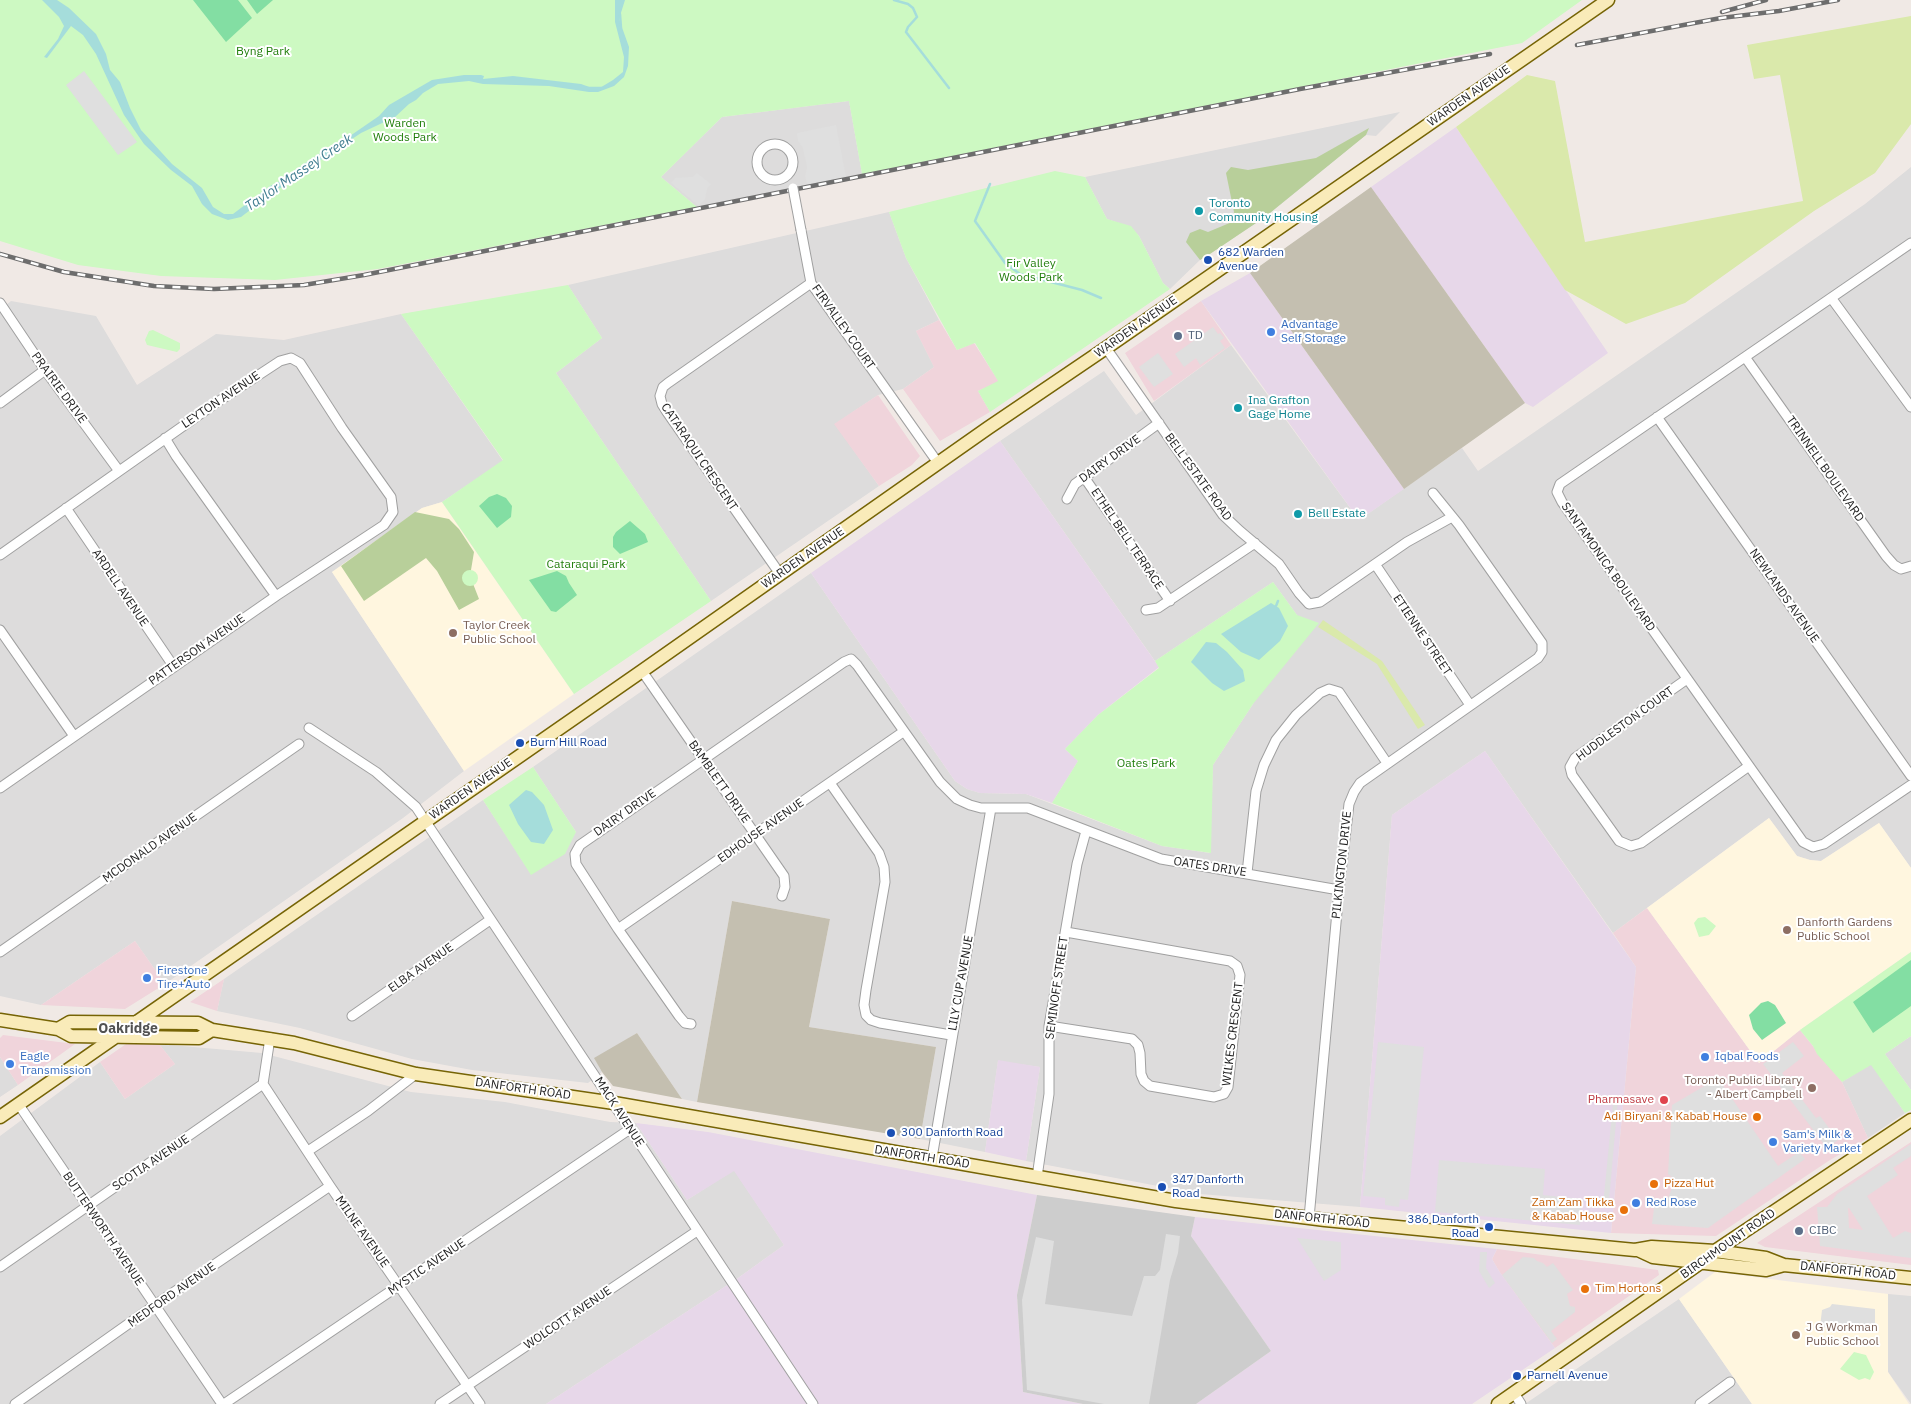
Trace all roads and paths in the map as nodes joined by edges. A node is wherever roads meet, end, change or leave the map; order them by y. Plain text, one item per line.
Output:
1 (1608, 0) edge
2 (790, 173) junction
3 (1911, 243) edge
4 (811, 283) junction
5 (1832, 299) junction
6 (0, 303) edge
7 (1106, 348) junction
8 (1745, 357) junction
9 (45, 370) junction
10 (1911, 390) edge
11 (1902, 395) junction
12 (0, 402) edge
13 (1911, 407) edge
14 (1656, 417) junction
15 (1159, 423) junction
16 (165, 438) junction
17 (938, 463) junction
18 (119, 471) junction
19 (1084, 477) junction
20 (1433, 493) dead end
21 (1067, 499) dead end
22 (66, 508) junction
23 (393, 512) joint
24 (1452, 517) junction
25 (1256, 543) junction
26 (0, 555) edge
27 (1375, 564) junction
28 (1911, 566) edge
29 (780, 574) junction
30 (276, 596) junction
31 (1170, 601) junction
32 (1146, 610) dead end
33 (0, 630) edge
34 (174, 667) junction
35 (642, 671) junction
36 (1687, 679) junction
37 (1470, 705) junction
38 (309, 728) dead end
39 (903, 732) junction
40 (74, 736) junction
41 (299, 744) dead end
42 (702, 760) junction
43 (1387, 764) junction
44 (1749, 766) junction
45 (1911, 776) edge
46 (830, 783) junction
47 (1911, 785) edge
48 (0, 788) edge
49 (991, 808) junction
50 (425, 822) junction
51 (1086, 831) junction
52 (755, 834) junction
53 (1247, 873) junction
54 (1339, 890) junction
55 (782, 896) dead end
56 (490, 920) junction
57 (618, 929) junction
58 (1066, 932) junction
59 (0, 952) edge
60 (352, 1016) dead end
61 (0, 1020) edge
62 (138, 1022) junction
63 (691, 1024) dead end
64 (1049, 1026) junction
65 (58, 1030) junction
66 (212, 1030) junction
67 (117, 1036) junction
68 (951, 1036) junction
69 (270, 1038) junction
70 (416, 1074) junction
71 (263, 1084) junction
72 (614, 1103) junction
73 (18, 1105) junction
74 (0, 1117) edge
75 (1911, 1120) edge
76 (630, 1129) junction
77 (308, 1151) junction
78 (932, 1158) junction
79 (1037, 1177) junction
80 (330, 1186) junction
81 (87, 1206) junction
82 (1309, 1218) junction
83 (697, 1231) junction
84 (1638, 1250) junction
85 (1715, 1251) junction
86 (1700, 1264) junction
87 (1784, 1265) junction
88 (0, 1268) edge
89 (1911, 1278) edge
90 (399, 1285) junction
91 (155, 1305) junction
92 (1730, 1382) dead end
93 (467, 1385) junction
94 (1514, 1392) junction
95 (15, 1404) edge
96 (223, 1404) edge
97 (440, 1404) edge
98 (480, 1404) edge
99 (813, 1404) edge
100 (1498, 1404) edge
101 (1521, 1404) edge
102 (1700, 1404) edge

1 - 7 main road, WARDEN AVENUE
2 - 2 street, FIRVALLEY COURT
2 - 4 street, FIRVALLEY COURT, bridge
3 - 5 street, SANTAMONICA BOULEVARD
4 - 17 street, FIRVALLEY COURT
4 - 29 street, CATARAQUI CRESCENT
5 - 8 street, SANTAMONICA BOULEVARD
5 - 11 street
6 - 9 street, PRAIRIE DRIVE
7 - 15 street, BELL ESTATE ROAD
7 - 17 main road, WARDEN AVENUE
8 - 14 street, SANTAMONICA BOULEVARD
8 - 28 street, TRINNELL BOULEVARD
9 - 12 street
9 - 18 street, PRAIRIE DRIVE
10 - 11 street
11 - 13 street
14 - 36 street, SANTAMONICA BOULEVARD
14 - 45 street, NEWLANDS AVENUE
15 - 19 street, DAIRY DRIVE
15 - 25 street, BELL ESTATE ROAD
16 - 18 street, LEYTON AVENUE
16 - 23 street, LEYTON AVENUE
16 - 30 street
17 - 29 main road, WARDEN AVENUE
18 - 22 street, LEYTON AVENUE
19 - 21 street, DAIRY DRIVE
19 - 31 street, ETHEL BELL TERRACE
20 - 24 street, PILKINGTON DRIVE
22 - 26 street, LEYTON AVENUE
22 - 34 street, ARDELL AVENUE
23 - 30 street, PATTERSON AVENUE
24 - 27 street, BELL ESTATE ROAD
24 - 37 street, PILKINGTON DRIVE
25 - 27 street, BELL ESTATE ROAD
25 - 31 street
27 - 37 street, ETIENNE STREET
29 - 35 main road, WARDEN AVENUE
30 - 34 street, PATTERSON AVENUE
31 - 32 street
33 - 40 street
34 - 40 street, PATTERSON AVENUE
35 - 42 street, BAMBLETT DRIVE
35 - 50 main road, WARDEN AVENUE
36 - 44 street, SANTAMONICA BOULEVARD
36 - 44 street, HUDDLESTON COURT
37 - 43 street, PILKINGTON DRIVE
38 - 50 street
39 - 42 street, DAIRY DRIVE
39 - 46 street, EDHOUSE AVENUE
39 - 49 street
40 - 48 street, PATTERSON AVENUE
41 - 59 street, MCDONALD AVENUE
42 - 52 street, BAMBLETT DRIVE
42 - 57 street, DAIRY DRIVE
43 - 53 street
43 - 54 street, PILKINGTON DRIVE
44 - 47 street, SANTAMONICA BOULEVARD
46 - 52 street, EDHOUSE AVENUE
46 - 68 street
49 - 51 street, OATES DRIVE
49 - 68 street, LILY CUP AVENUE
50 - 56 street, MACK AVENUE
50 - 62 main road, WARDEN AVENUE
51 - 53 street, OATES DRIVE
51 - 58 street, SEMINOFF STREET
52 - 55 street, BAMBLETT DRIVE
52 - 57 street, EDHOUSE AVENUE
53 - 54 street, OATES DRIVE
54 - 82 street, PILKINGTON DRIVE
56 - 60 street, ELBA AVENUE
56 - 72 street, MACK AVENUE
57 - 63 street, DAIRY DRIVE
58 - 64 street, SEMINOFF STREET
58 - 64 street, WILKES CRESCENT
61 - 65 main road, DANFORTH ROAD
62 - 65 main road, DANFORTH ROAD
62 - 66 main road, DANFORTH ROAD
62 - 67 main road, WARDEN AVENUE
64 - 79 street, SEMINOFF STREET
65 - 67 main road, DANFORTH ROAD
66 - 67 main road, DANFORTH ROAD
66 - 69 main road, DANFORTH ROAD
67 - 73 main road, WARDEN AVENUE
68 - 78 street, LILY CUP AVENUE
69 - 70 main road, DANFORTH ROAD
69 - 71 street
70 - 72 main road, DANFORTH ROAD
70 - 77 street
71 - 77 street, MILNE AVENUE
71 - 81 street, SCOTIA AVENUE
72 - 76 street, MACK AVENUE
72 - 78 main road, DANFORTH ROAD
73 - 74 main road, WARDEN AVENUE
73 - 81 street, BUTTERWORTH AVENUE
75 - 85 main road, BIRCHMOUNT ROAD
76 - 83 street, MACK AVENUE
76 - 90 street, MYSTIC AVENUE
77 - 80 street, MILNE AVENUE
78 - 79 main road, DANFORTH ROAD
79 - 82 main road, DANFORTH ROAD
80 - 90 street, MILNE AVENUE
80 - 91 street, MEDFORD AVENUE
81 - 88 street, SCOTIA AVENUE
81 - 91 street, BUTTERWORTH AVENUE
82 - 84 main road, DANFORTH ROAD
83 - 93 street, WOLCOTT AVENUE
83 - 99 street, MACK AVENUE
84 - 85 main road, DANFORTH ROAD
84 - 86 main road, DANFORTH ROAD
85 - 86 main road, BIRCHMOUNT ROAD
85 - 87 main road, DANFORTH ROAD
86 - 87 main road, DANFORTH ROAD
86 - 94 main road, BIRCHMOUNT ROAD
87 - 89 main road, DANFORTH ROAD
90 - 93 street, MILNE AVENUE
90 - 96 street, MYSTIC AVENUE
91 - 95 street, MEDFORD AVENUE
91 - 96 street, BUTTERWORTH AVENUE
92 - 102 street
93 - 97 street, WOLCOTT AVENUE
93 - 98 street, MILNE AVENUE
94 - 100 main road, BIRCHMOUNT ROAD
94 - 101 street

